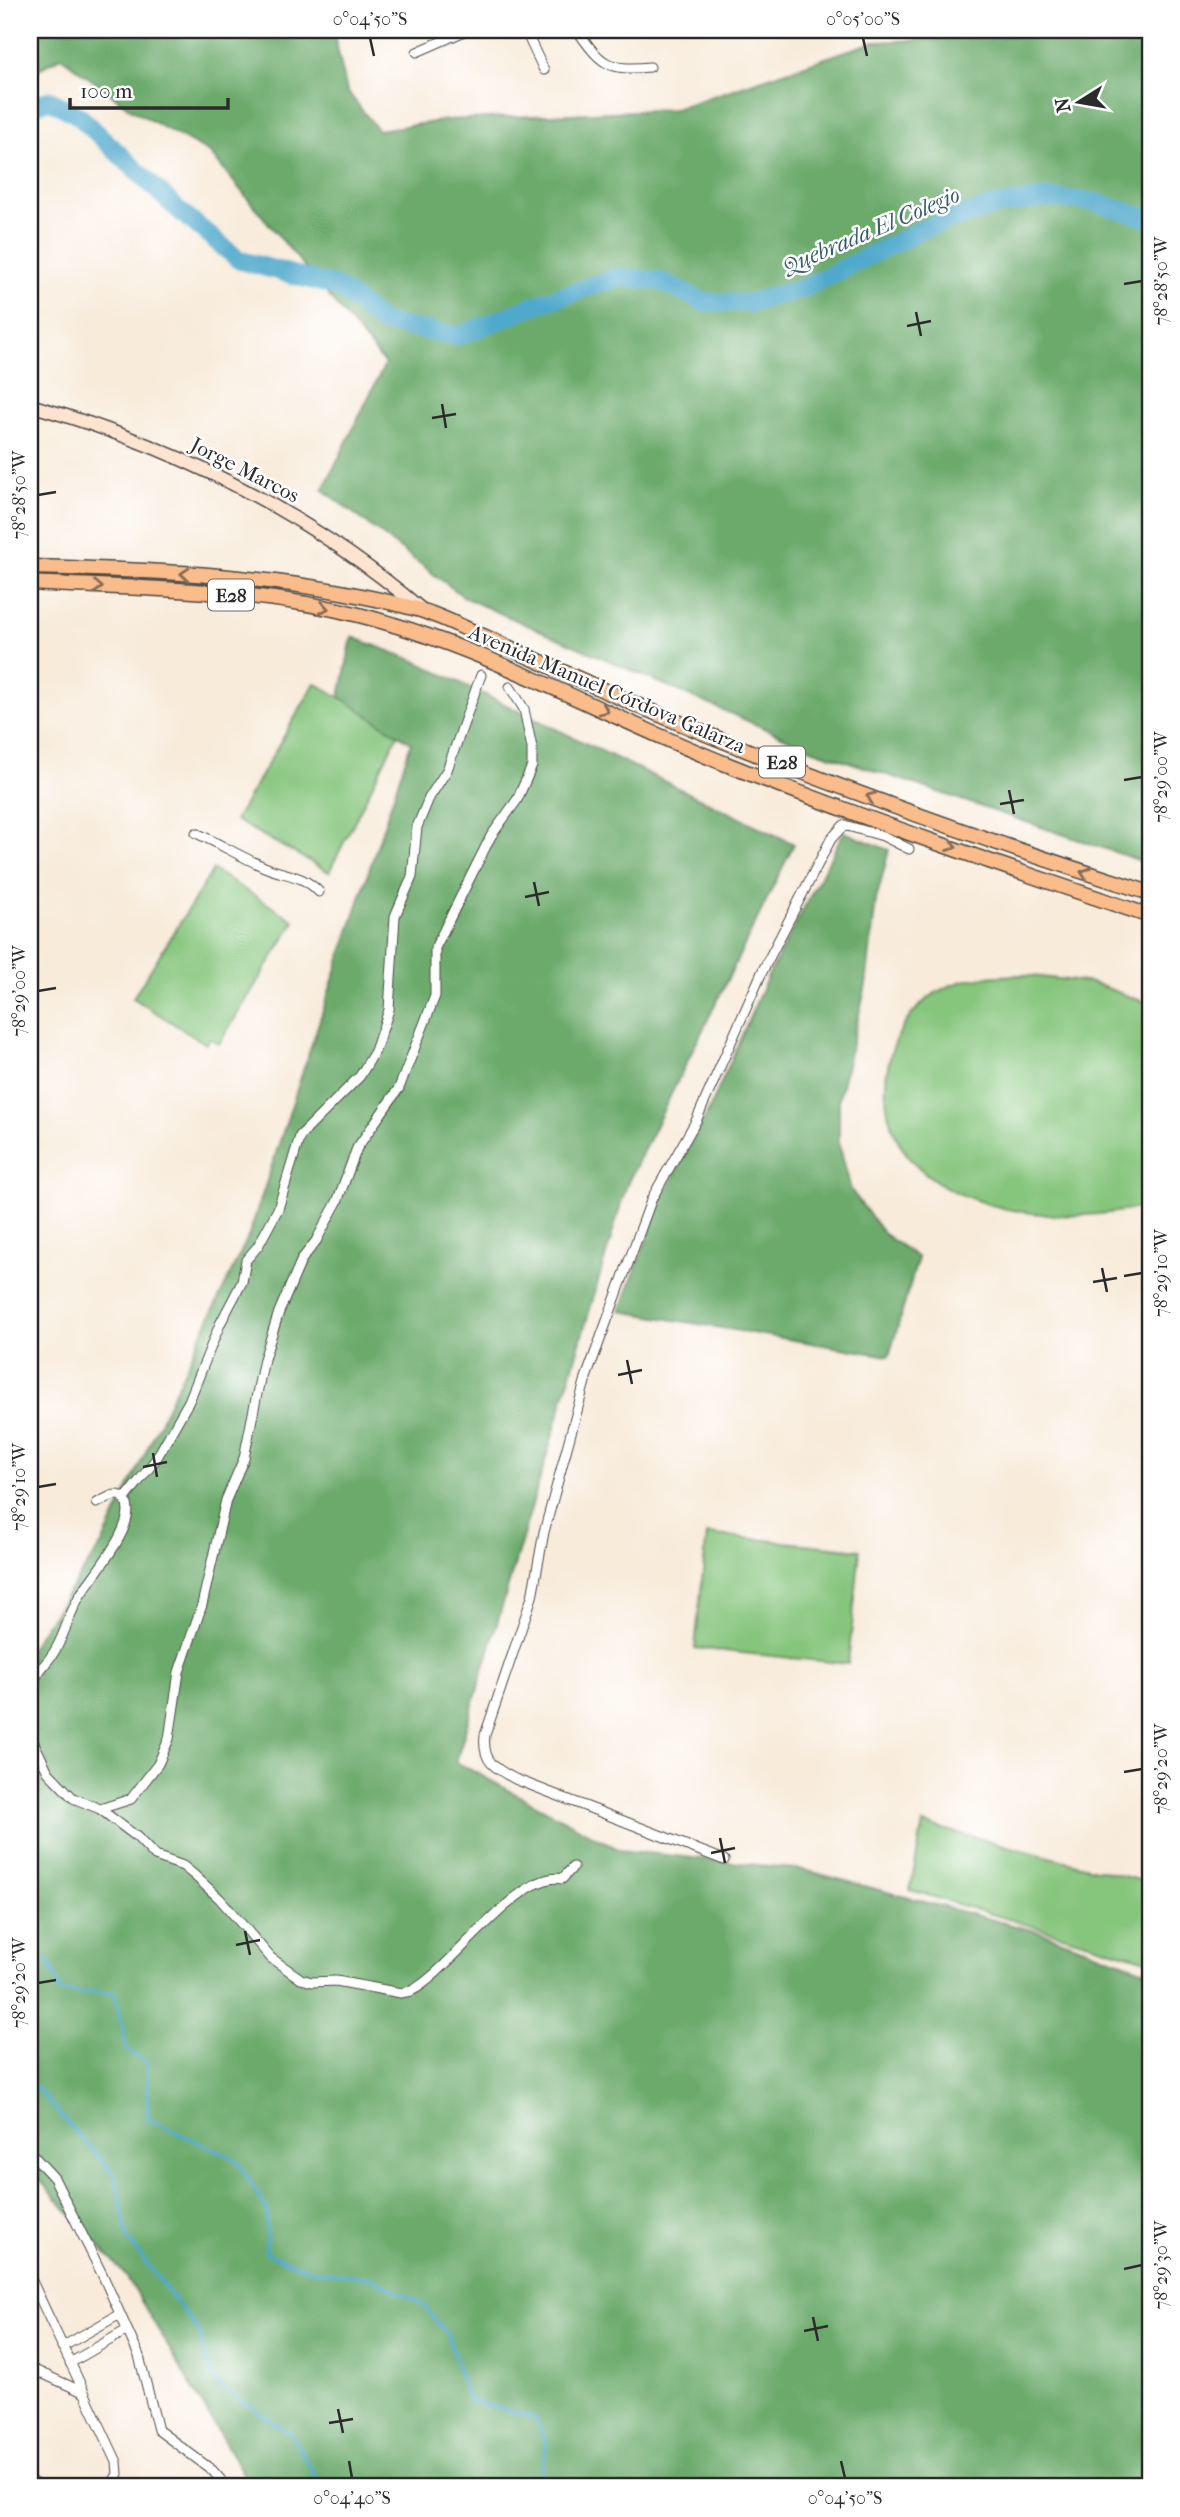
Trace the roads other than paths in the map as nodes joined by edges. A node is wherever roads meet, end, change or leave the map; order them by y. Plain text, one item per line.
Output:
1 (467, 30) edge
2 (525, 30) edge
3 (577, 30) edge
4 (417, 52) dead end
5 (650, 67) dead end
6 (544, 70) dead end
7 (30, 405) edge
8 (30, 567) edge
9 (30, 583) edge
10 (422, 610) junction
11 (481, 675) dead end
12 (510, 687) dead end
13 (196, 833) dead end
14 (909, 849) dead end
15 (319, 892) dead end
16 (1150, 893) edge
17 (1150, 916) edge
18 (125, 1499) junction
19 (97, 1503) dead end
20 (30, 1688) edge
21 (30, 1735) edge
22 (100, 1809) junction
23 (724, 1860) dead end
24 (573, 1867) dead end
25 (30, 2152) edge
26 (30, 2277) edge
27 (120, 2314) junction
28 (127, 2330) junction
29 (62, 2347) junction
30 (69, 2363) junction
31 (30, 2368) edge
32 (83, 2392) junction
33 (30, 2481) edge
34 (42, 2487) edge
35 (110, 2487) edge
36 (227, 2487) edge

1 - 4 street
2 - 6 street
3 - 5 street
7 - 10 main road, Jorge Marcos
10 -> 8 main road, Avenida Manuel Córdova Galarza / E28
9 -> 17 main road, Avenida Manuel Córdova Galarza / E28
16 -> 10 main road, Avenida Manuel Córdova Galarza / E28
11 - 18 street
12 - 22 street
13 - 15 street
14 - 23 street
18 - 19 street
18 - 20 street
21 - 22 street
22 - 24 street
25 - 27 street
26 - 29 street
27 - 28 street
27 - 29 street
28 - 30 street
28 - 36 street
29 - 30 street
30 - 32 street
31 - 32 street
32 - 35 street
33 - 34 street

